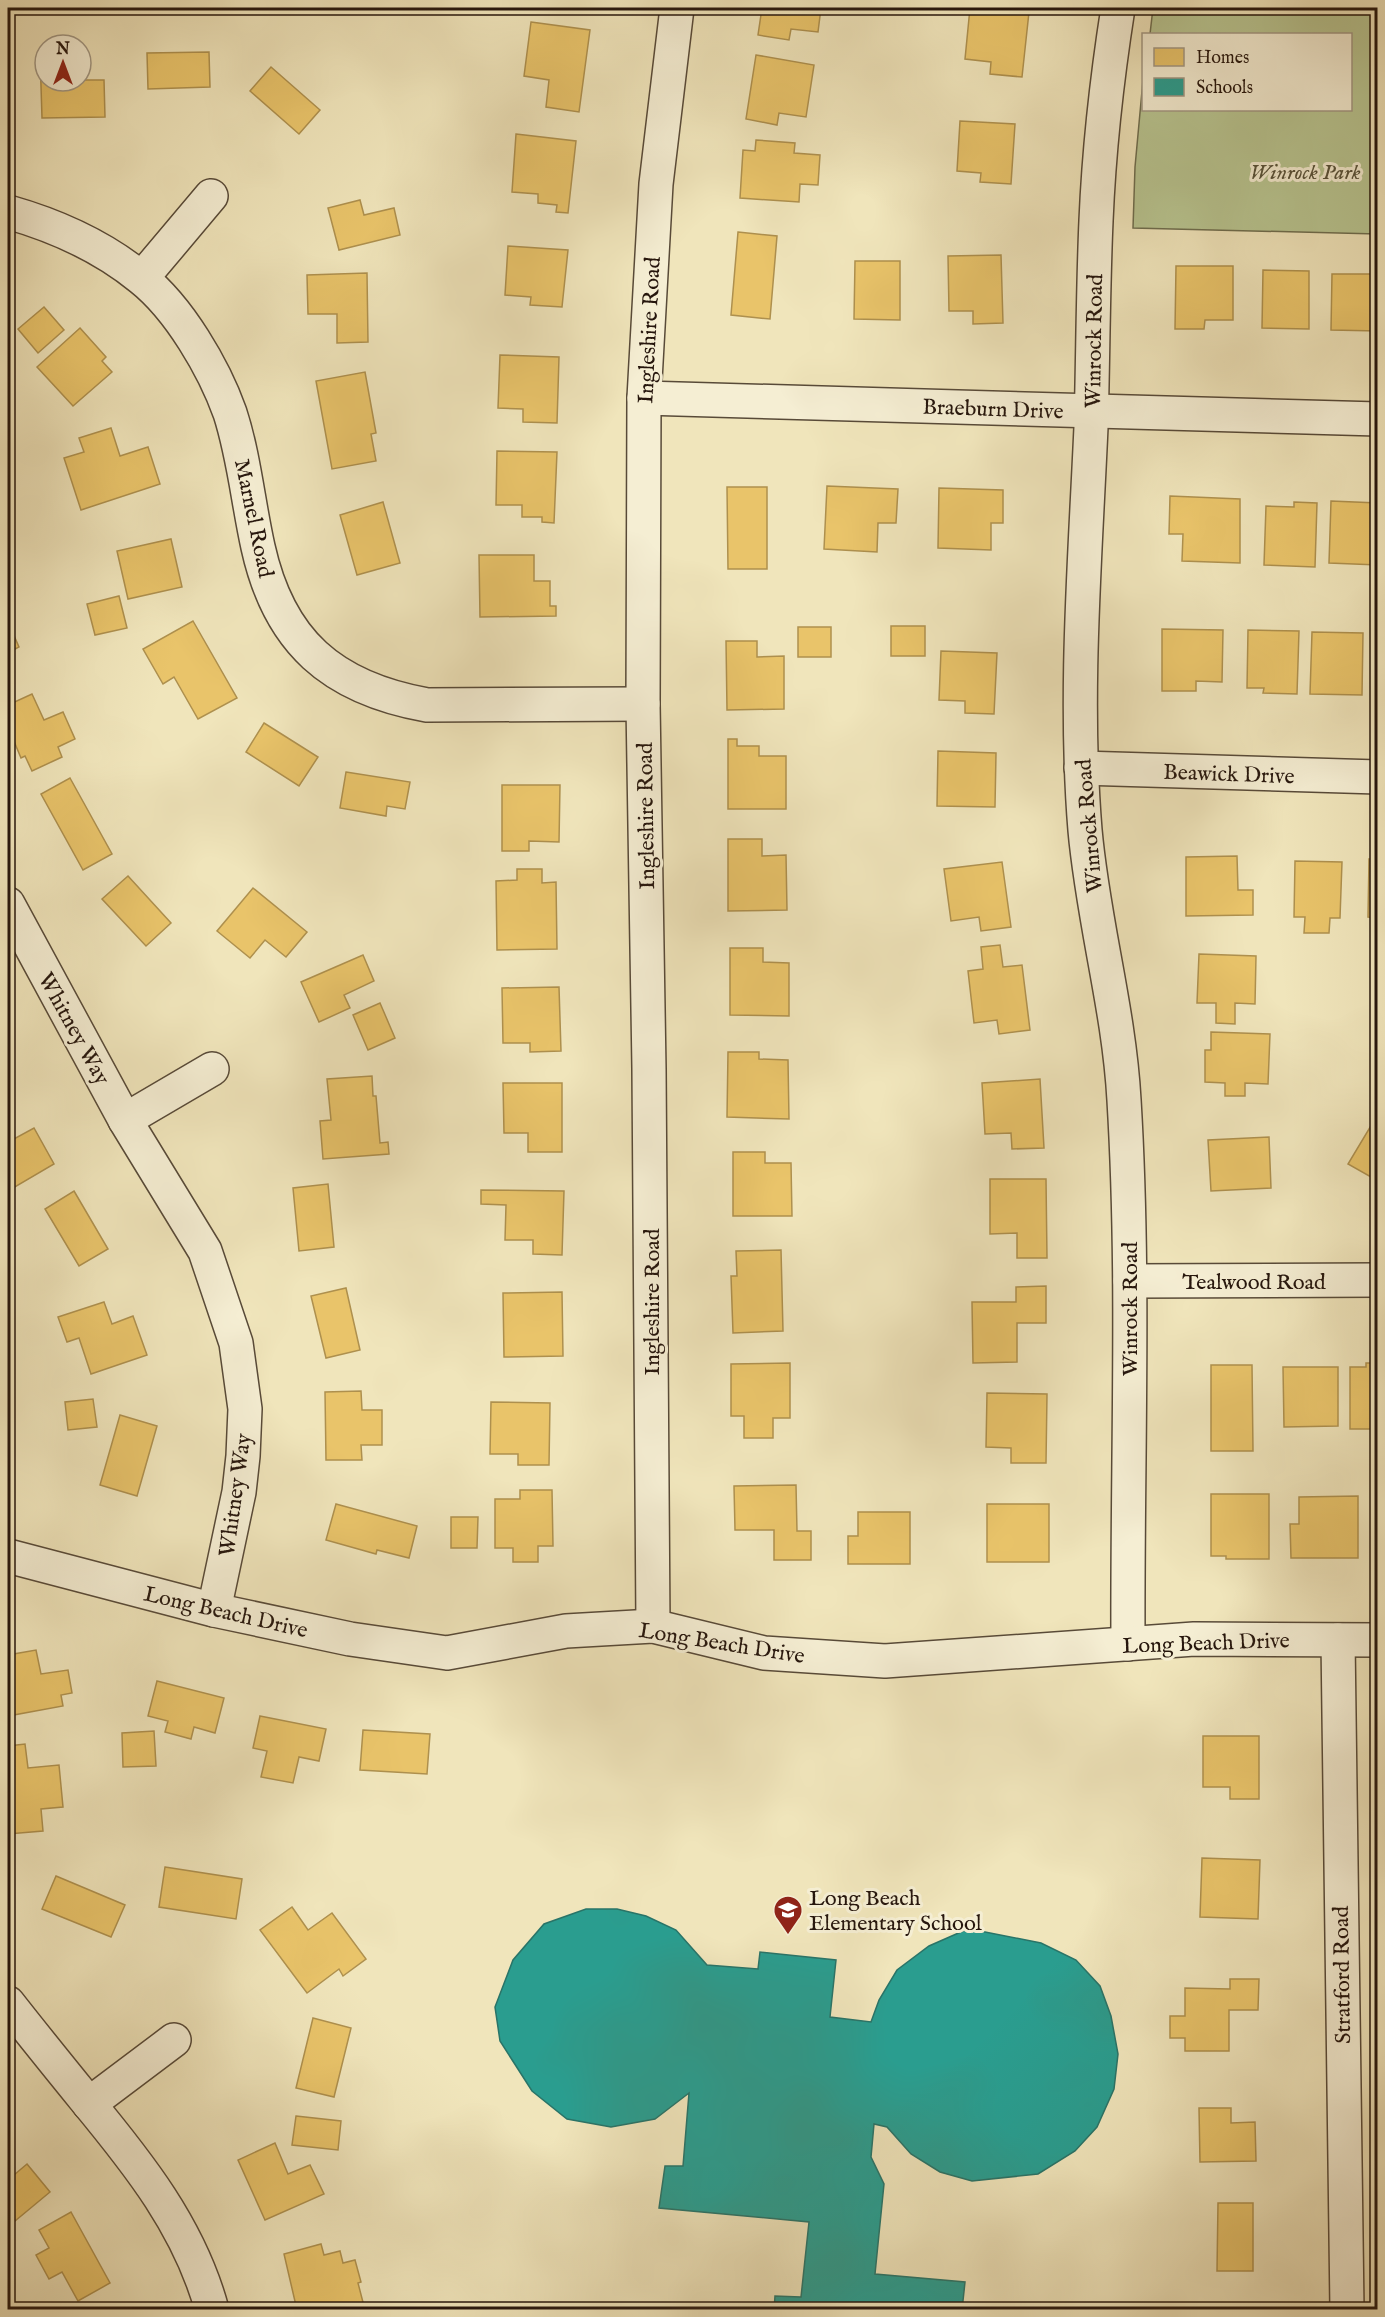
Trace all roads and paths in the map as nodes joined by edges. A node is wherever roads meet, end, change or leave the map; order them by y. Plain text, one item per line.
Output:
1 (677, 8) edge
2 (1118, 8) edge
3 (210, 196) dead end
4 (8, 212) edge
5 (142, 278) junction
6 (644, 398) junction
7 (1091, 411) junction
8 (1377, 419) edge
9 (643, 704) junction
10 (1081, 768) junction
11 (1377, 777) edge
12 (8, 904) edge
13 (212, 1069) dead end
14 (125, 1120) junction
15 (1377, 1280) edge
16 (1130, 1281) junction
17 (8, 1556) edge
18 (214, 1610) junction
19 (653, 1626) junction
20 (1338, 1640) junction
21 (1377, 1640) edge
22 (1128, 1644) junction
23 (8, 2003) edge
24 (174, 2040) dead end
25 (89, 2104) junction
26 (212, 2310) edge
27 (1347, 2310) edge

1 - 6 street, Ingleshire Road
2 - 7 street, Winrock Road
3 - 5 street
4 - 5 street, Marnel Road
5 - 9 street, Marnel Road
6 - 7 street, Braeburn Drive
6 - 9 street, Ingleshire Road
7 - 8 street, Braeburn Drive
7 - 10 street, Winrock Road
9 - 19 street, Ingleshire Road
10 - 11 street, Beawick Drive
10 - 16 street, Winrock Road
12 - 14 street, Whitney Way
13 - 14 street
14 - 18 street, Whitney Way
15 - 16 street, Tealwood Road
16 - 22 street, Winrock Road
17 - 18 street, Long Beach Drive
18 - 19 street, Long Beach Drive
19 - 22 street, Long Beach Drive
20 - 21 street, Long Beach Drive
20 - 22 street, Long Beach Drive
20 - 27 street, Stratford Road
23 - 25 street
24 - 25 street
25 - 26 street

